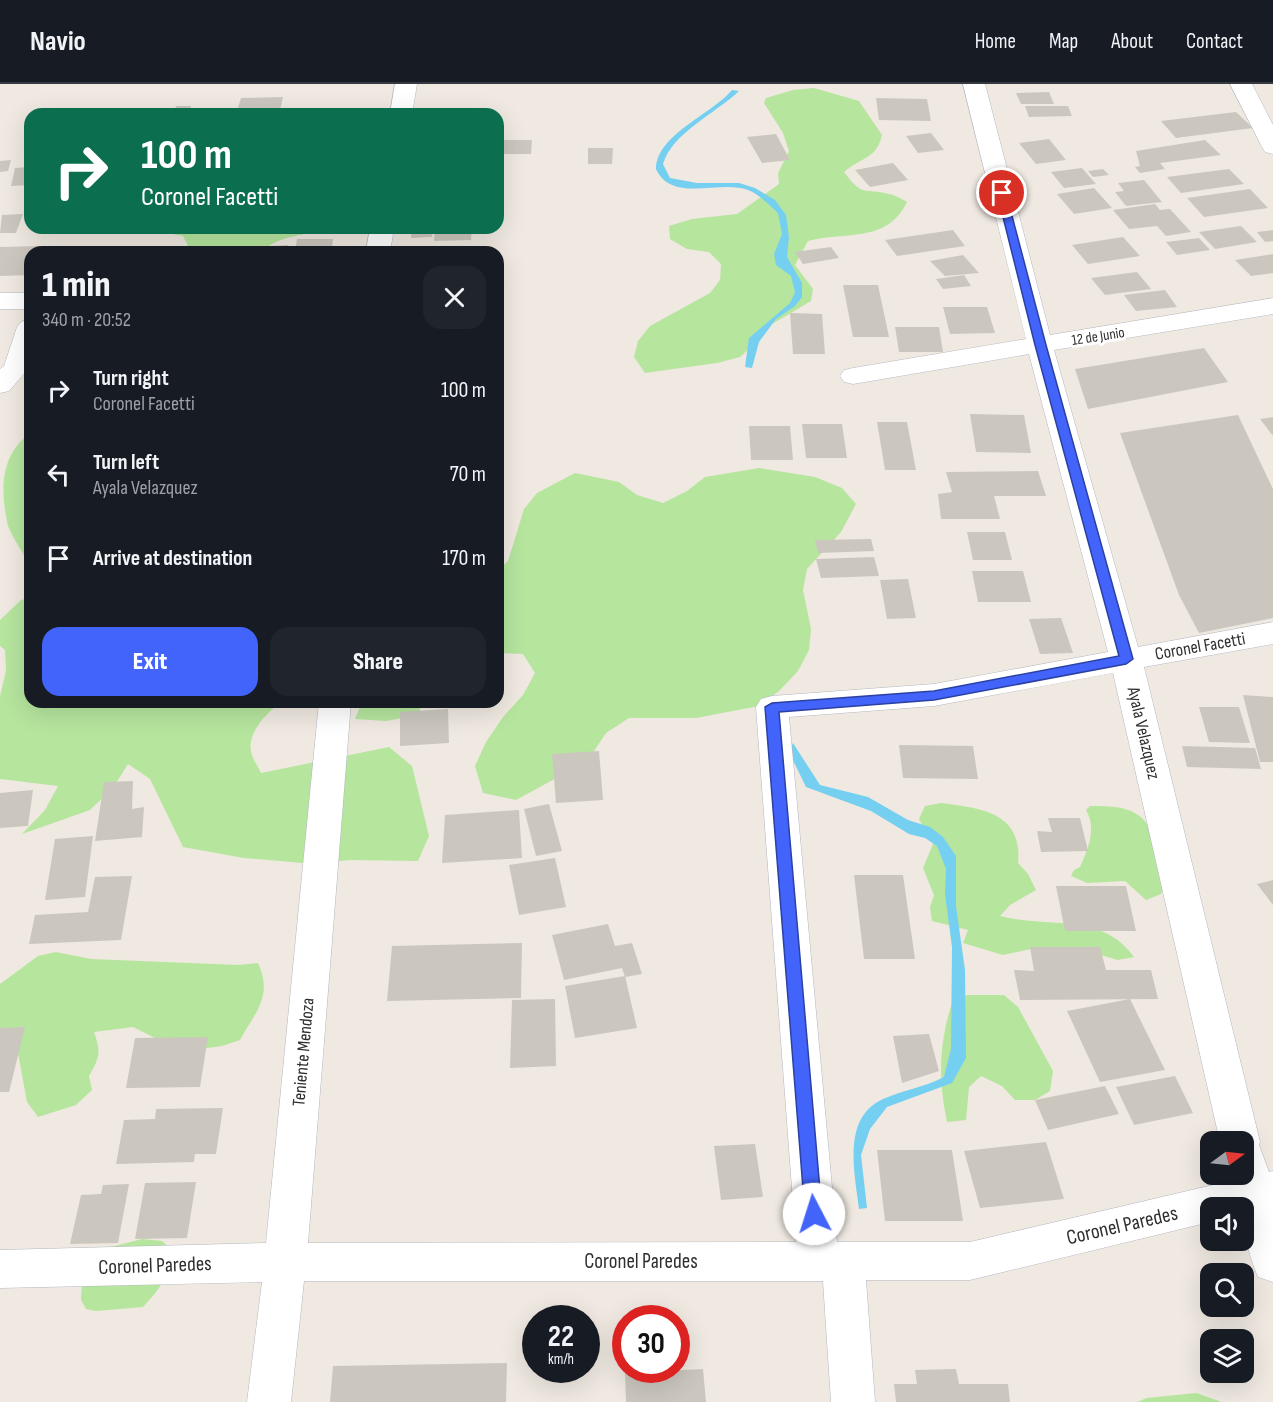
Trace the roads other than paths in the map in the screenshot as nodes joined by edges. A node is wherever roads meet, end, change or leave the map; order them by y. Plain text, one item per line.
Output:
1 (406, 84) edge
2 (974, 84) edge
3 (1241, 84) edge
4 (402, 108) edge
5 (1273, 147) edge
6 (0, 301) edge
7 (24, 301) edge
8 (1273, 306) edge
9 (24, 345) edge
10 (1040, 345) junction
11 (853, 376) dead end
12 (0, 386) edge
13 (1273, 633) edge
14 (1126, 659) junction
15 (334, 708) edge
16 (1237, 1131) edge
17 (1256, 1180) edge
18 (830, 1261) junction
19 (285, 1262) junction
20 (1273, 1263) edge
21 (0, 1269) edge
22 (269, 1402) edge
23 (854, 1402) edge

1 - 4 street
2 - 10 street, Ayala Velazquez
3 - 5 street
6 - 7 street
8 - 10 street, 12 de Junio
9 - 12 street
10 - 11 street, 12 de Junio
10 - 14 street, Ayala Velazquez
13 - 14 street, Coronel Facetti
14 - 16 street, Ayala Velazquez
14 - 18 street, Coronel Facetti
15 - 19 street, Teniente Mendoza
17 - 18 street, Coronel Paredes
17 - 20 street
18 - 19 street, Coronel Paredes
18 - 23 street
19 - 21 street, Coronel Paredes
19 - 22 street, Teniente Mendoza

